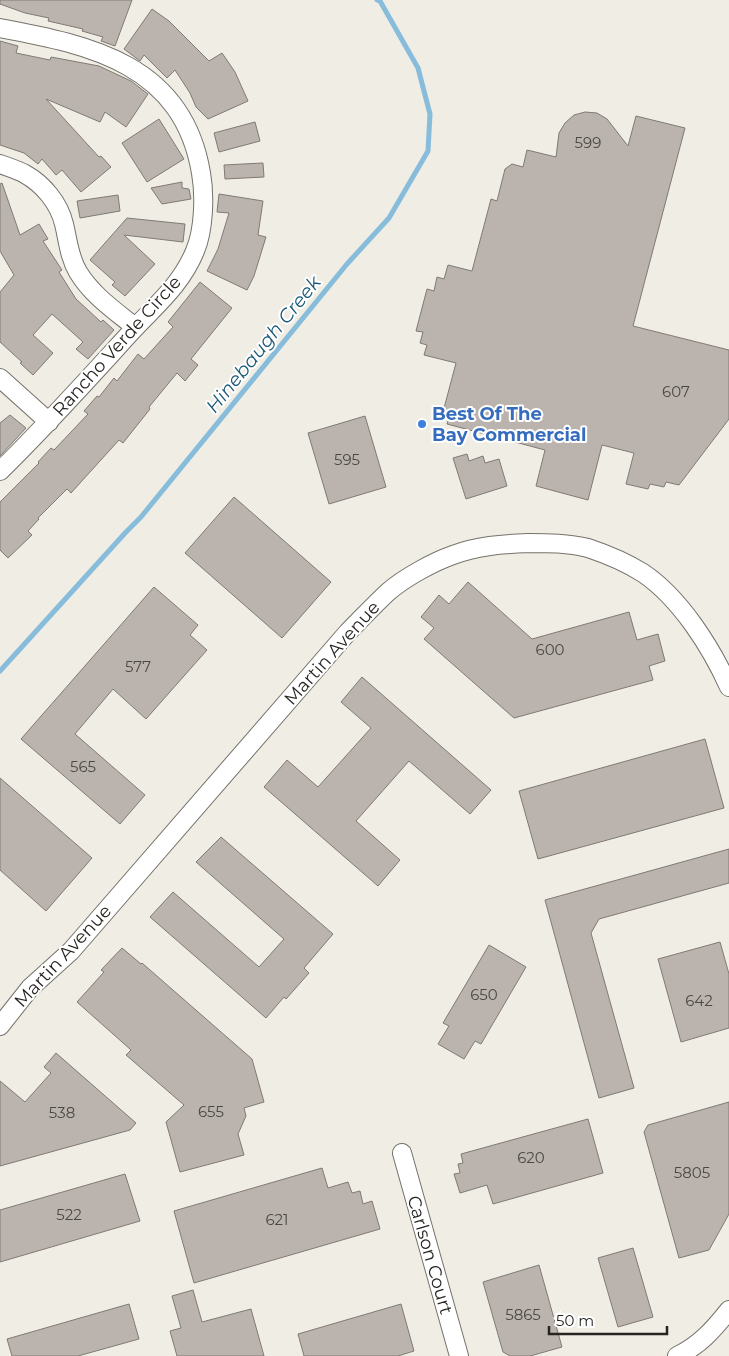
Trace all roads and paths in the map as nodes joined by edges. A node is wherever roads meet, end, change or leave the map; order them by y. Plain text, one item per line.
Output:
1 (0, 28) edge
2 (0, 164) edge
3 (135, 327) junction
4 (0, 378) edge
5 (49, 422) junction
6 (0, 471) edge
7 (729, 687) edge
8 (0, 1026) edge
9 (402, 1153) dead end
10 (729, 1310) edge
11 (459, 1356) edge
12 (677, 1356) edge

1 - 3 street, Rancho Verde Circle
2 - 3 street
3 - 5 street, Rancho Verde Circle
4 - 5 street
5 - 6 street, Rancho Verde Circle
7 - 8 street, Martin Avenue
9 - 11 street, Carlson Court
10 - 12 street

